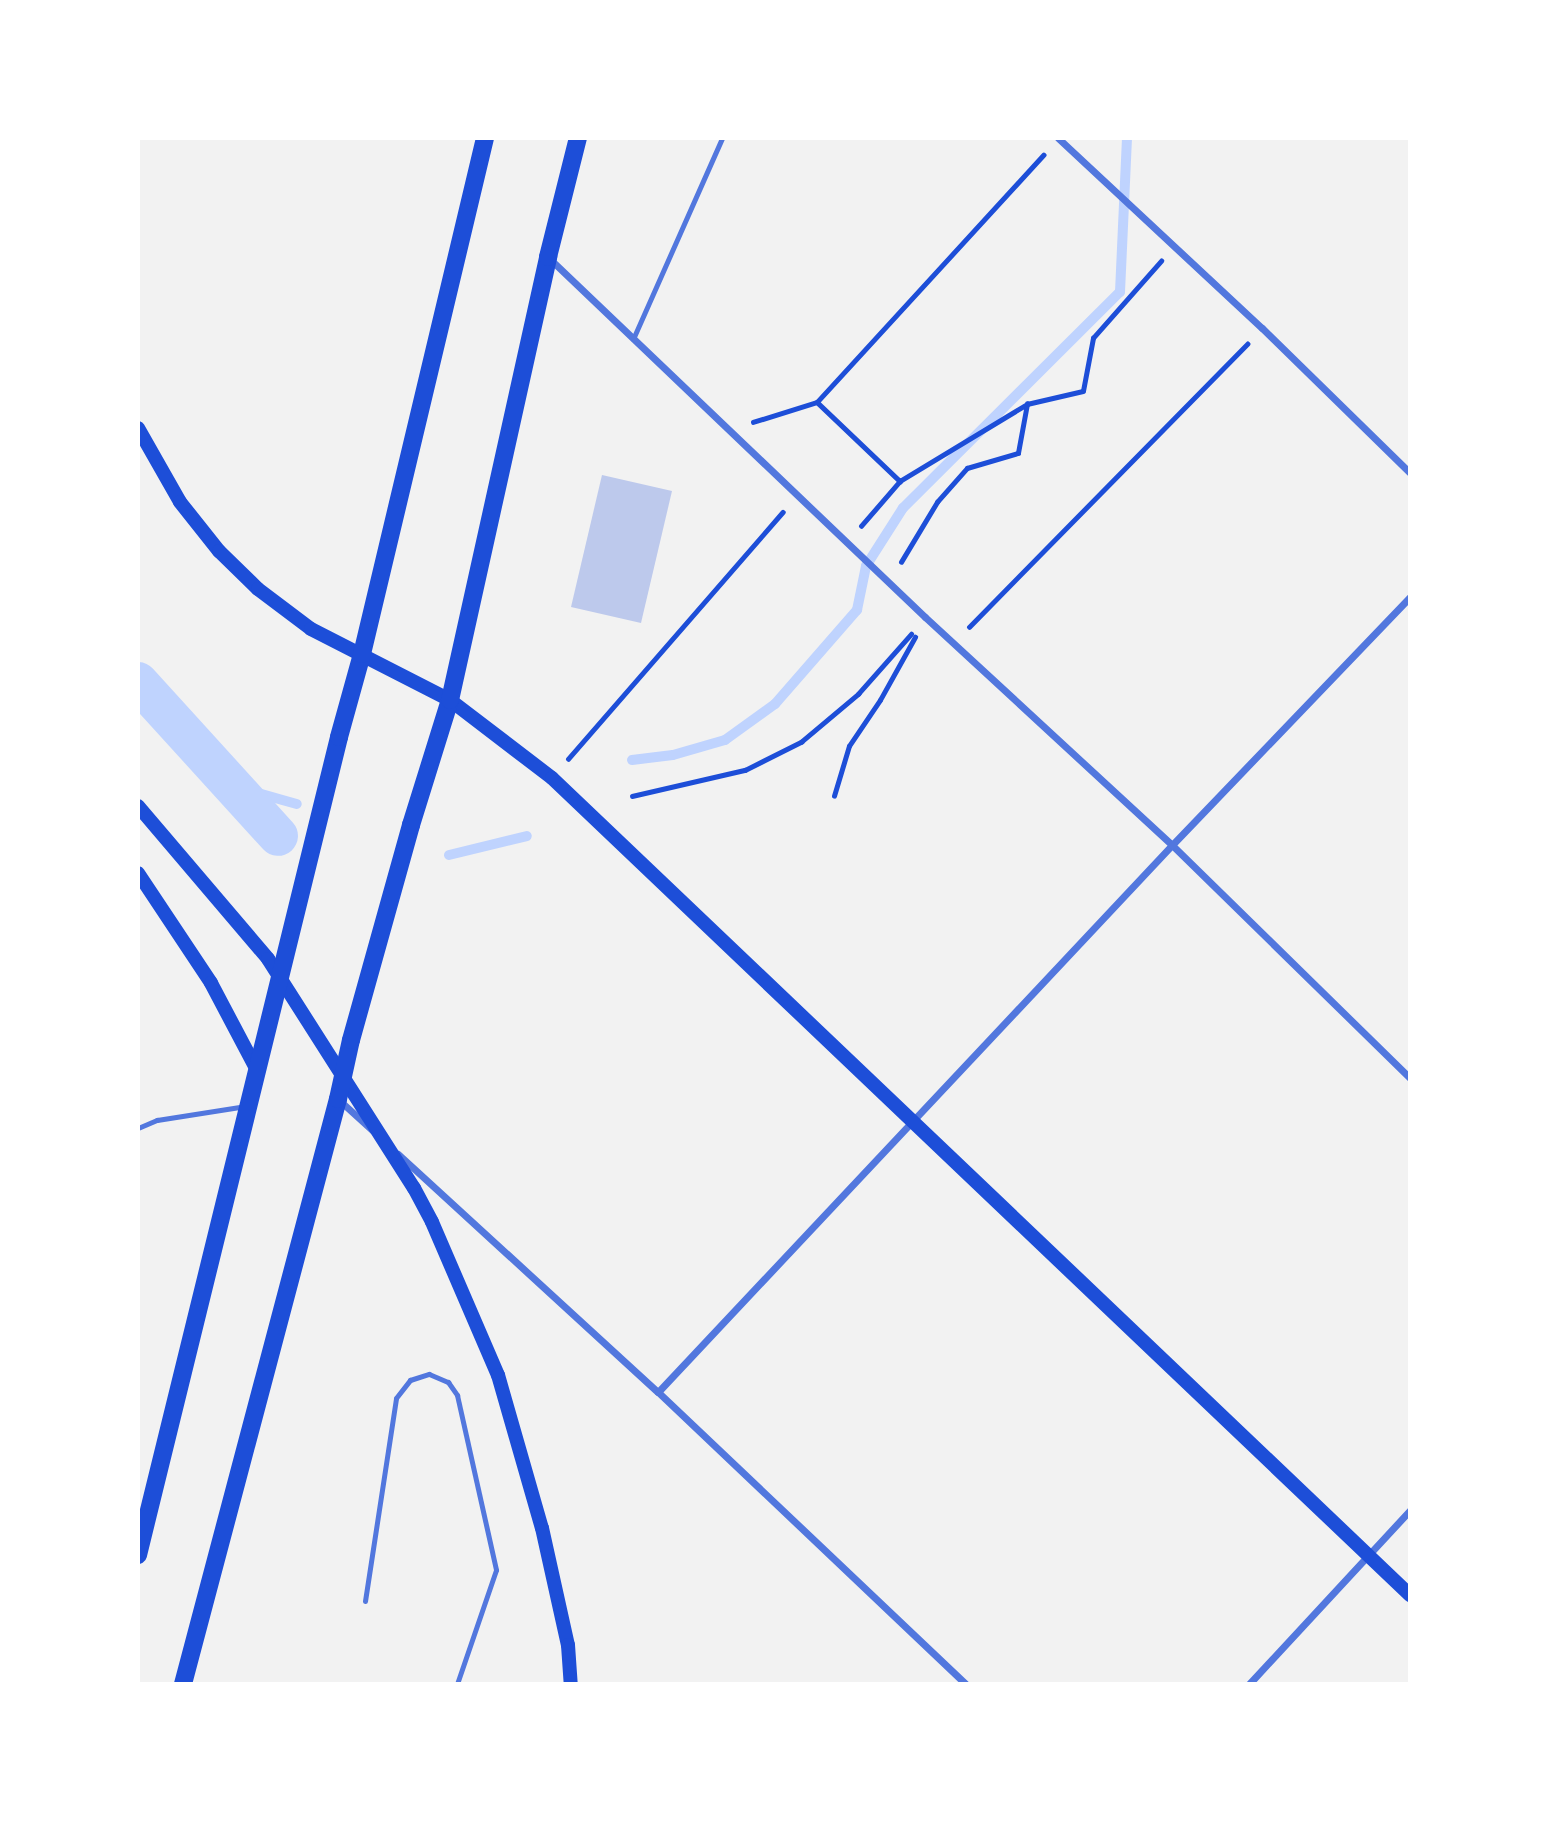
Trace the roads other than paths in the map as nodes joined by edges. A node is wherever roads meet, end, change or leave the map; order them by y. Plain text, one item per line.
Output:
1 (485, 138) edge
2 (578, 138) edge
3 (722, 138) edge
4 (1058, 138) edge
5 (548, 257) junction
6 (633, 339) junction
7 (138, 428) edge
8 (1410, 473) edge
9 (1410, 597) edge
10 (362, 654) junction
11 (450, 700) junction
12 (138, 806) edge
13 (1172, 845) junction
14 (138, 873) edge
15 (258, 1072) junction
16 (1410, 1078) edge
17 (338, 1099) junction
18 (249, 1106) junction
19 (913, 1123) junction
20 (138, 1128) edge
21 (658, 1392) junction
22 (1410, 1510) edge
23 (138, 1555) edge
24 (1367, 1555) junction
25 (1410, 1595) edge
26 (365, 1601) dead end
27 (183, 1684) edge
28 (457, 1684) edge
29 (571, 1684) edge
30 (966, 1684) edge
31 (1249, 1684) edge

1 - 10 main road
2 - 5 main road
3 - 6 lane
4 - 8 street
5 - 6 street
5 - 11 main road
6 - 13 street
7 - 10 main road
9 - 13 street
10 - 11 main road
10 - 15 main road
11 - 17 main road
11 - 19 main road
12 - 29 main road
13 - 16 street
13 - 19 street
14 - 15 main road
15 - 18 main road
17 - 21 street
17 - 27 main road
18 - 20 lane
18 - 23 main road
19 - 21 street
19 - 24 main road
21 - 30 street
22 - 24 street
24 - 25 main road
24 - 31 street
26 - 28 lane

